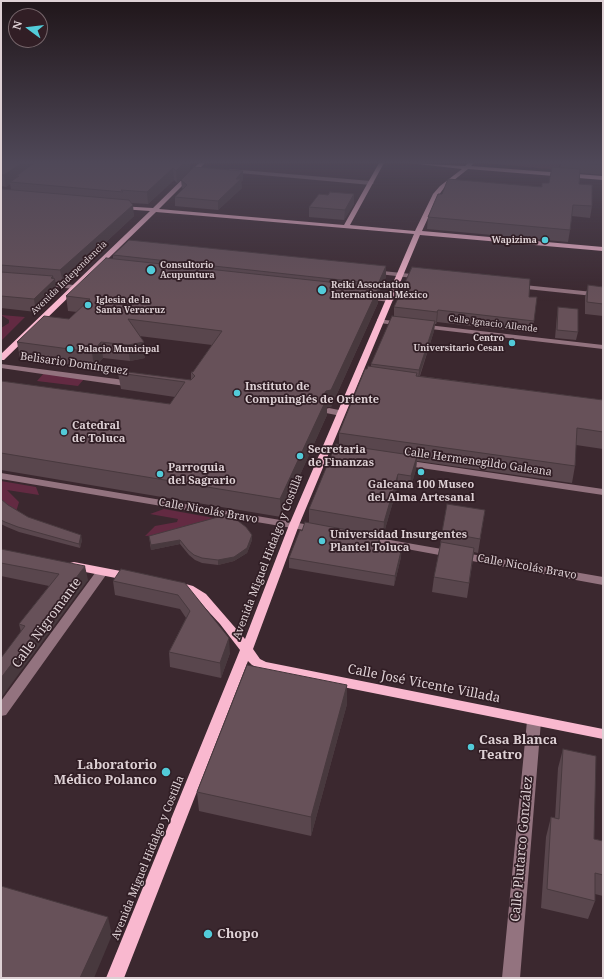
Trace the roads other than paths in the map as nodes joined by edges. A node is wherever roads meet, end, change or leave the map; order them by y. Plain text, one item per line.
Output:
1 (142, 209) edge
2 (356, 209) edge
3 (430, 209) edge
4 (155, 210) junction
5 (346, 226) junction
6 (418, 232) junction
7 (117, 247) junction
8 (130, 248) edge
9 (603, 249) edge
10 (95, 268) junction
11 (104, 269) edge
12 (363, 271) edge
13 (400, 275) junction
14 (431, 278) edge
15 (32, 283) edge
16 (508, 286) edge
17 (74, 287) junction
18 (603, 295) edge
19 (359, 296) edge
20 (390, 300) junction
21 (380, 321) junction
22 (603, 347) edge
23 (1, 358) edge
24 (1, 366) edge
25 (140, 385) edge
26 (329, 411) dead end
27 (342, 413) junction
28 (394, 462) edge
29 (1, 476) edge
30 (603, 492) edge
31 (294, 525) junction
32 (325, 531) edge
33 (356, 537) edge
34 (63, 564) edge
35 (102, 572) junction
36 (141, 579) edge
37 (603, 581) edge
38 (164, 583) edge
39 (247, 650) junction
40 (1, 711) edge
41 (534, 721) junction
42 (603, 734) edge
43 (116, 978) edge
44 (511, 978) edge

1 - 4 main road
2 - 5 main road
3 - 6 main road, Avenida Miguel Hidalgo y Costilla
4 - 5 main road
4 - 7 main road, Avenida Independencia
5 - 6 main road
6 - 9 main road
6 - 13 main road, Avenida Miguel Hidalgo y Costilla
7 - 8 street
7 - 10 main road, Avenida Independencia
10 - 11 street
10 - 17 main road, Avenida Independencia
12 - 13 street
13 - 14 street
13 - 20 main road, Avenida Miguel Hidalgo y Costilla
15 - 17 street
16 - 18 street
17 - 23 main road, Avenida Independencia
19 - 20 street
20 - 21 main road, Avenida Miguel Hidalgo y Costilla
21 - 22 street, Calle Ignacio Allende
21 - 27 main road, Avenida Miguel Hidalgo y Costilla
24 - 25 street, Belisario Domínguez
26 - 27 street
27 - 31 main road, Avenida Miguel Hidalgo y Costilla
28 - 30 street, Calle Hermenegildo Galeana
29 - 31 street, Calle Nicolás Bravo
31 - 32 street, Calle Nicolás Bravo
31 - 39 main road, Avenida Miguel Hidalgo y Costilla
33 - 37 street, Calle Nicolás Bravo
34 - 35 main road
35 - 36 main road
35 - 40 street, Calle Nigromante
38 - 39 main road, Calle José Vicente Villada
39 - 41 main road, Calle José Vicente Villada
39 - 43 main road, Avenida Miguel Hidalgo y Costilla
41 - 42 main road, Calle José Vicente Villada
41 - 44 street, Calle Plutarco González

